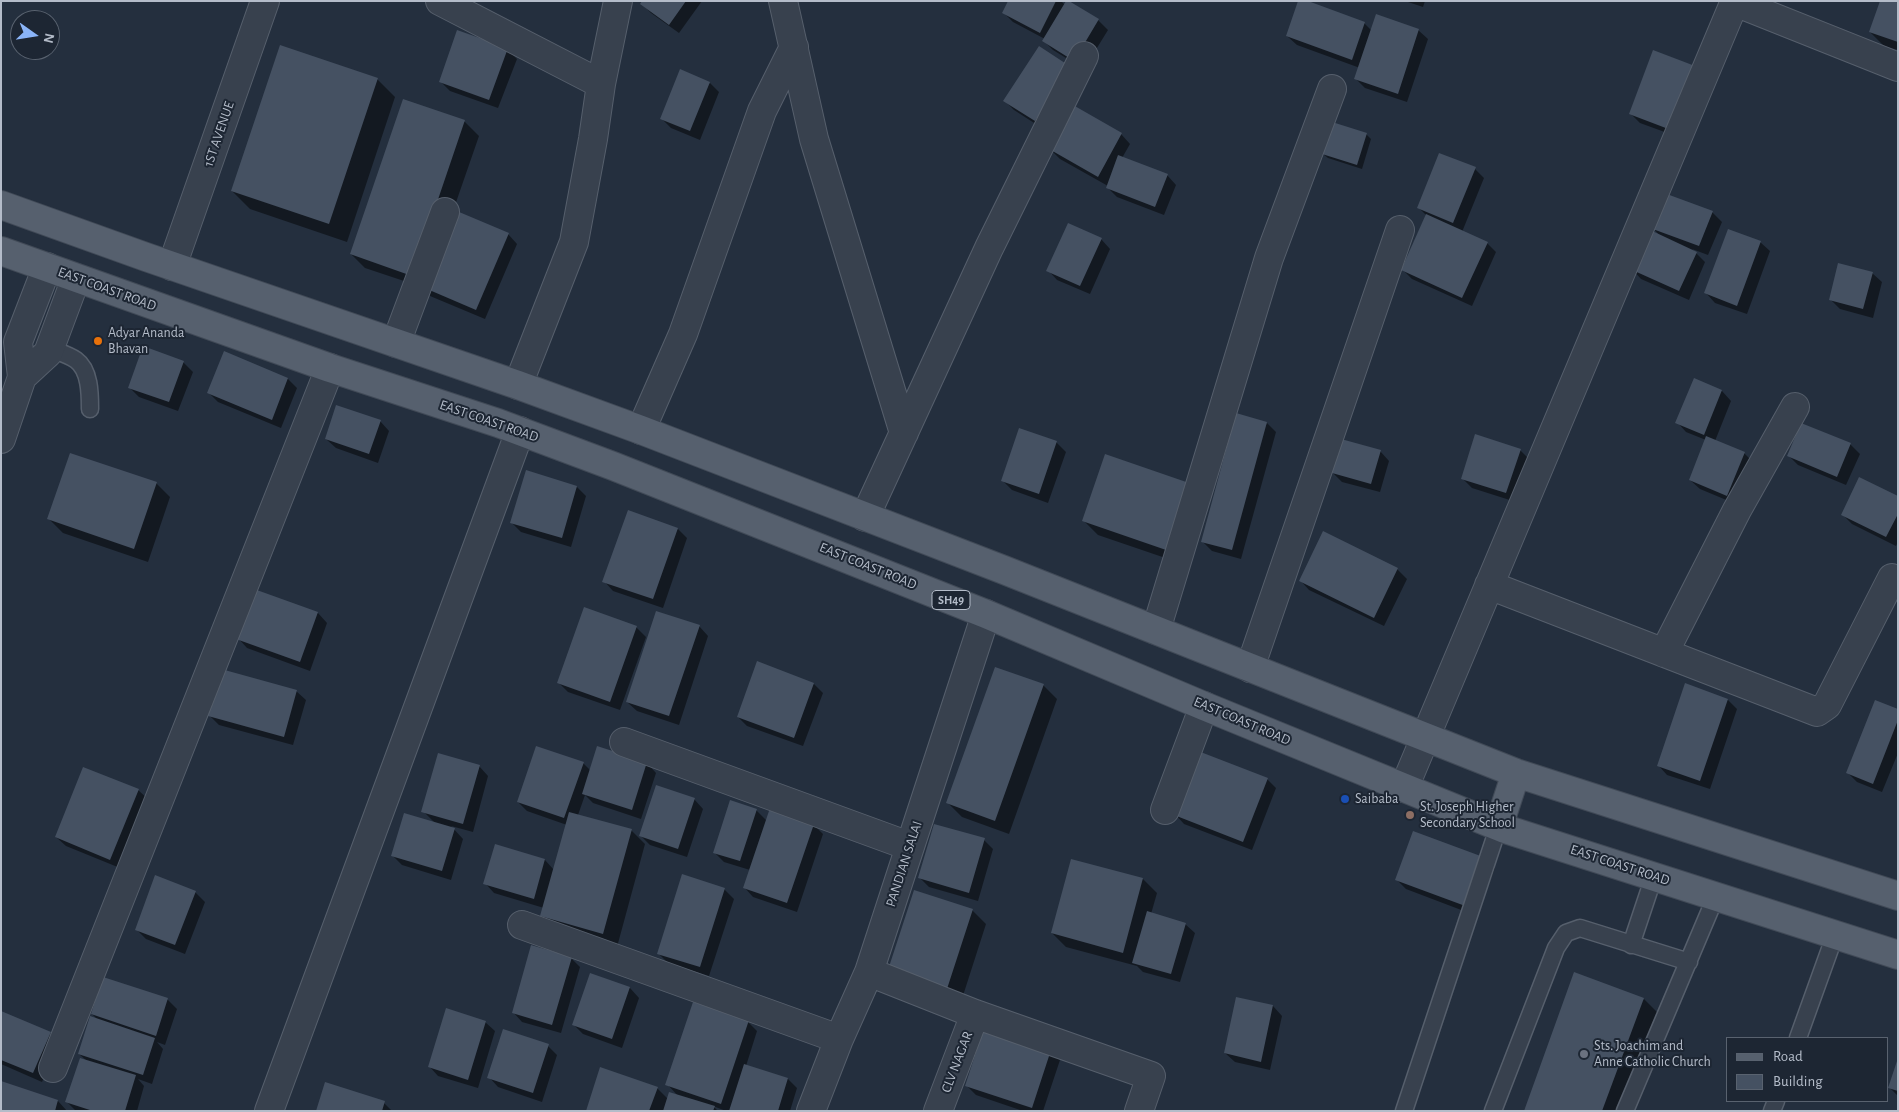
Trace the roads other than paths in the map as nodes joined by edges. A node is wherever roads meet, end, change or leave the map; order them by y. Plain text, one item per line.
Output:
1 (265, 1) edge
2 (440, 1) edge
3 (618, 1) edge
4 (784, 1) edge
5 (1734, 2) edge
6 (794, 46) junction
7 (1084, 56) dead end
8 (1898, 67) edge
9 (602, 84) junction
10 (1332, 89) dead end
11 (1, 205) edge
12 (445, 212) dead end
13 (1400, 230) dead end
14 (1, 251) edge
15 (172, 266) junction
16 (47, 267) junction
17 (76, 278) junction
18 (396, 342) junction
19 (50, 349) junction
20 (330, 368) junction
21 (22, 377) junction
22 (518, 385) junction
23 (1795, 407) dead end
24 (90, 409) dead end
25 (642, 430) junction
26 (520, 431) junction
27 (904, 433) junction
28 (1, 439) edge
29 (866, 517) junction
30 (1892, 578) dead end
31 (1489, 585) junction
32 (986, 614) junction
33 (1156, 630) junction
34 (1664, 653) junction
35 (1250, 668) junction
36 (1204, 706) junction
37 (1425, 737) junction
38 (624, 742) dead end
39 (1516, 773) junction
40 (1404, 788) junction
41 (1165, 810) dead end
42 (1499, 825) junction
43 (909, 846) junction
44 (1654, 876) junction
45 (1716, 896) junction
46 (1898, 896) edge
47 (522, 925) dead end
48 (1835, 935) junction
49 (1631, 945) junction
50 (1898, 955) edge
51 (1689, 962) junction
52 (869, 972) junction
53 (976, 1014) junction
54 (1798, 1037) edge
55 (839, 1038) junction
56 (53, 1068) dead end
57 (269, 1111) edge
58 (812, 1111) edge
59 (938, 1111) edge
60 (1139, 1111) edge
61 (1404, 1111) edge
62 (1493, 1111) edge
63 (1625, 1111) edge

1 - 15 street, 1ST AVENUE
2 - 9 street
3 - 9 street
4 - 6 street
5 - 8 street
5 - 31 street
6 - 25 street
6 - 27 street
7 - 27 street
9 - 22 street
10 - 33 street
11 - 15 main road
12 - 18 street
13 - 35 street
14 - 16 main road, EAST COAST ROAD / SH49
15 - 18 main road
16 - 17 main road, EAST COAST ROAD / SH49
16 - 21 street
17 - 19 street
17 - 20 main road, EAST COAST ROAD / SH49
18 - 22 main road
19 - 21 street
19 - 24 lane
20 - 26 main road, EAST COAST ROAD / SH49
20 - 56 street
21 - 28 street
22 - 25 main road
23 - 34 street
25 - 29 main road
26 - 32 main road, EAST COAST ROAD / SH49
26 - 57 street
27 - 29 street
29 - 33 main road
30 - 34 street
31 - 34 street
31 - 37 street
32 - 36 main road, EAST COAST ROAD / SH49
32 - 43 street, PANDIAN SALAI
33 - 35 main road
35 - 37 main road
36 - 40 main road, EAST COAST ROAD / SH49
36 - 41 street
37 - 39 main road
37 - 40 street
38 - 43 street
39 - 42 main road
39 - 46 main road
40 - 42 main road, EAST COAST ROAD / SH49
42 - 44 main road, EAST COAST ROAD / SH49
42 - 61 lane
43 - 52 street, PANDIAN SALAI
44 - 45 main road, EAST COAST ROAD / SH49
44 - 49 lane
45 - 48 main road, EAST COAST ROAD / SH49
45 - 51 lane
47 - 55 street
48 - 50 main road, EAST COAST ROAD / SH49
48 - 54 lane
49 - 51 lane
49 - 62 lane
51 - 63 lane
52 - 53 street
52 - 55 street, PANDIAN SALAI
53 - 59 street, CLV NAGAR
53 - 60 street
55 - 58 street, PANDIAN SALAI

